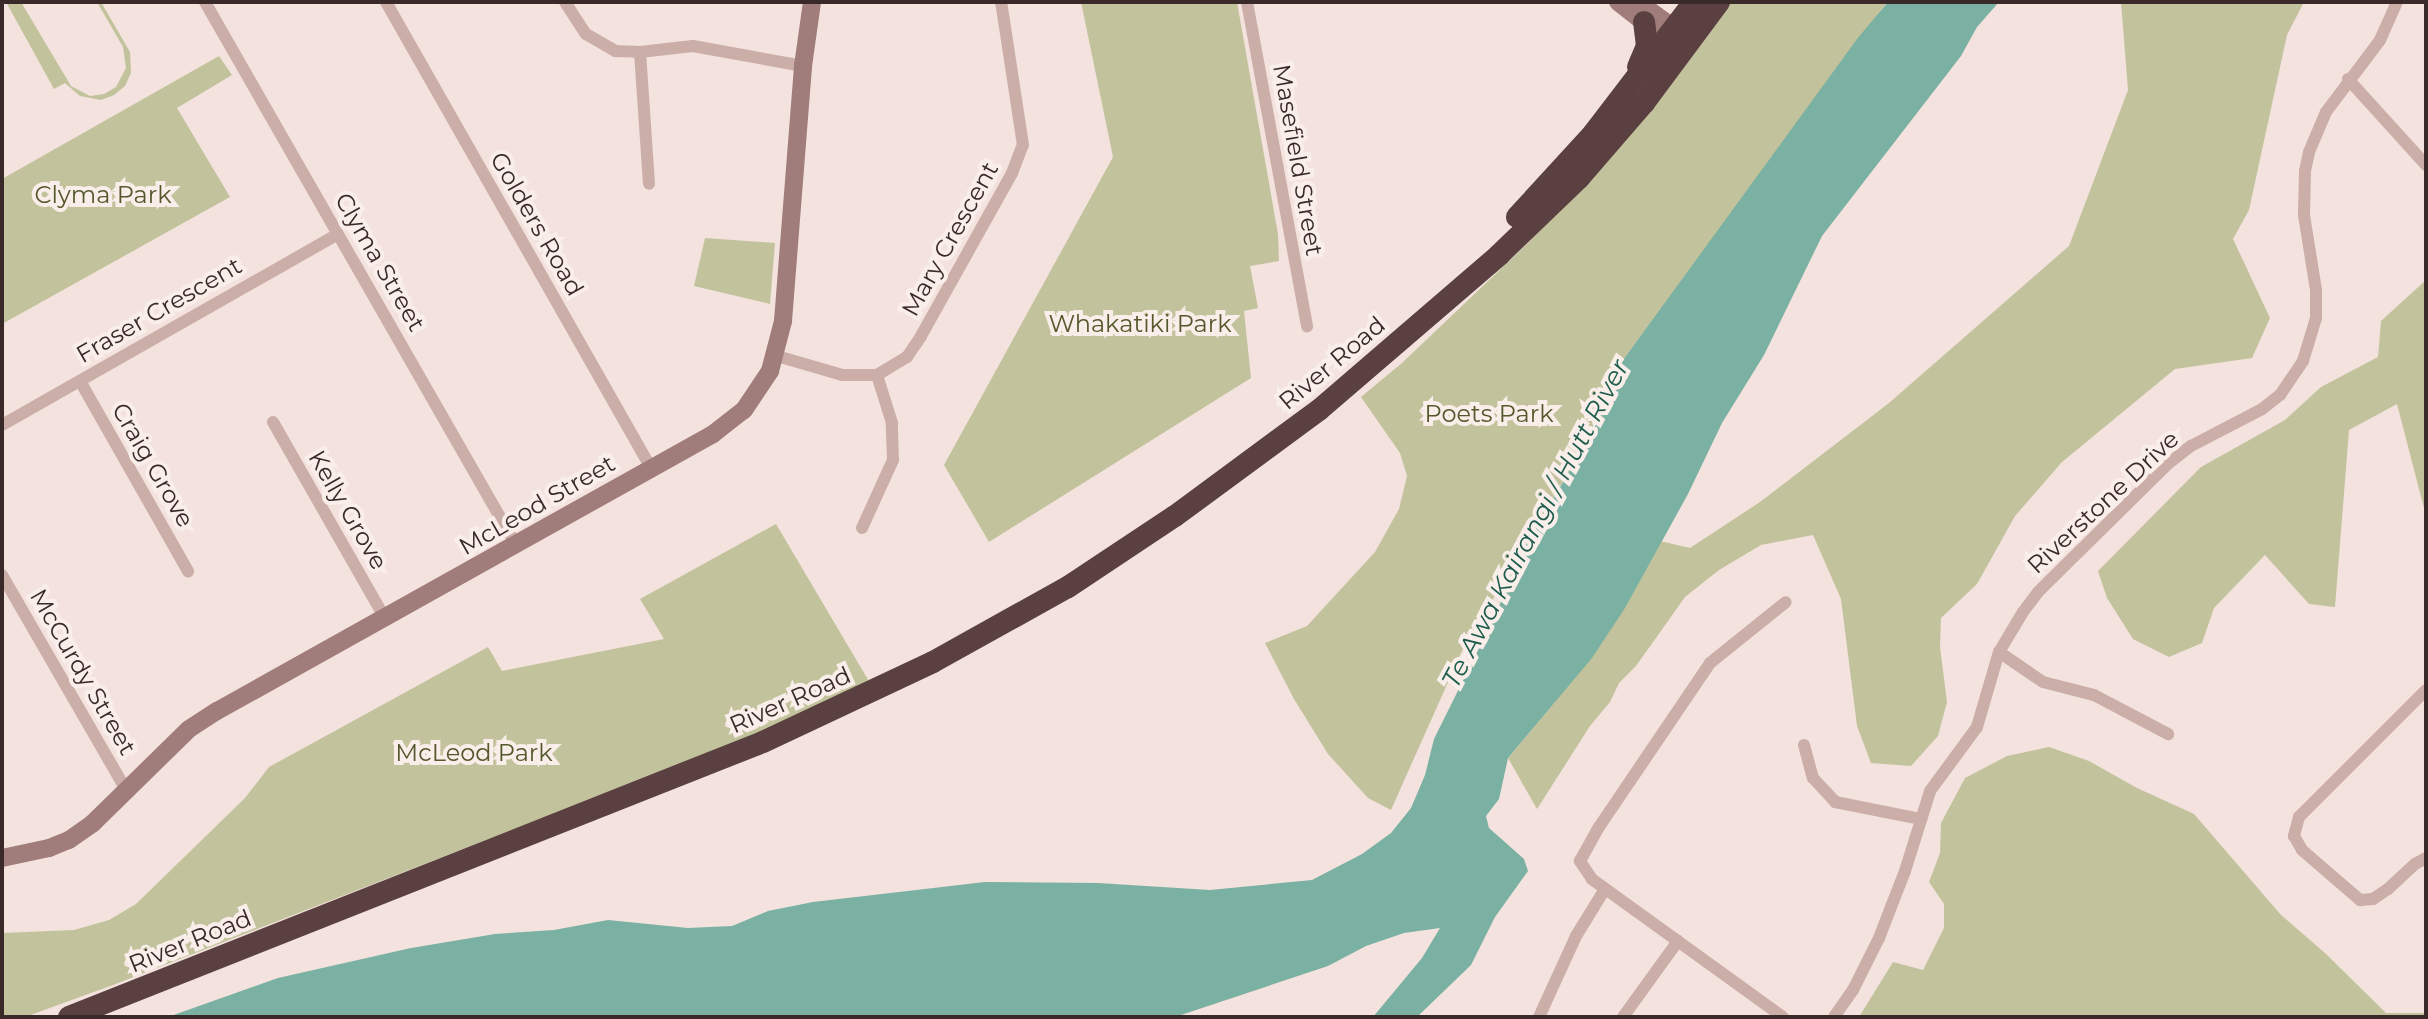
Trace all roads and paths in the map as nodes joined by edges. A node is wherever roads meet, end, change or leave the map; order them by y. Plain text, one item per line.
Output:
1 (205, 2) edge
2 (386, 2) edge
3 (565, 2) edge
4 (812, 2) edge
5 (1001, 2) edge
6 (1247, 2) edge
7 (1618, 2) edge
8 (1694, 2) edge
9 (1706, 2) edge
10 (1719, 2) edge
11 (2397, 2) edge
12 (1641, 12) edge
13 (1673, 32) junction
14 (640, 52) junction
15 (803, 66) junction
16 (2348, 79) junction
17 (1568, 161) junction
18 (2426, 165) edge
19 (649, 184) dead end
20 (1549, 204) junction
21 (338, 234) junction
22 (1453, 290) junction
23 (1307, 326) dead end
24 (777, 356) junction
25 (877, 375) junction
26 (80, 381) junction
27 (273, 422) dead end
28 (2, 425) edge
29 (651, 468) junction
30 (862, 528) dead end
31 (516, 545) junction
32 (188, 571) dead end
33 (2, 575) edge
34 (1786, 602) dead end
35 (385, 618) junction
36 (1999, 652) junction
37 (2426, 690) edge
38 (2168, 734) dead end
39 (1804, 745) dead end
40 (126, 790) junction
41 (1921, 819) junction
42 (2, 858) edge
43 (2426, 858) edge
44 (1605, 889) junction
45 (1678, 941) junction
46 (69, 1017) edge
47 (1539, 1017) edge
48 (1623, 1017) edge
49 (1783, 1017) edge
50 (1834, 1017) edge

1 - 21 street, Clyma Street
2 - 29 street, Golders Road
3 - 14 street
4 - 15 street, McLeod Street
5 - 25 street, Mary Crescent
6 - 23 street, Masefield Street
7 - 12 street
8 - 13 highway, River Road
9 - 13 highway
10 - 20 highway, River Road
11 - 16 street, Riverstone Drive
12 - 13 street
12 - 17 highway
13 - 17 highway, River Road
13 - 20 highway
14 - 15 street
14 - 19 street
15 - 24 street, McLeod Street
16 - 18 street
16 - 36 street, Riverstone Drive
17 - 22 highway, River Road
20 - 22 highway, River Road
21 - 26 street, Fraser Crescent
21 - 31 street, Clyma Street
22 - 46 highway, River Road
24 - 25 street
24 - 29 street, McLeod Street
25 - 30 street
26 - 28 street, Fraser Crescent
26 - 32 street, Craig Grove
27 - 35 street, Kelly Grove
29 - 31 street, McLeod Street
31 - 35 street, McLeod Street
33 - 40 street, McCurdy Street
34 - 44 street
35 - 40 street, McLeod Street
36 - 38 street
36 - 41 street, Riverstone Drive
37 - 43 street
39 - 41 street
40 - 42 street, McLeod Street
41 - 50 street, Riverstone Drive
44 - 45 street
44 - 47 street
45 - 48 street
45 - 49 street

